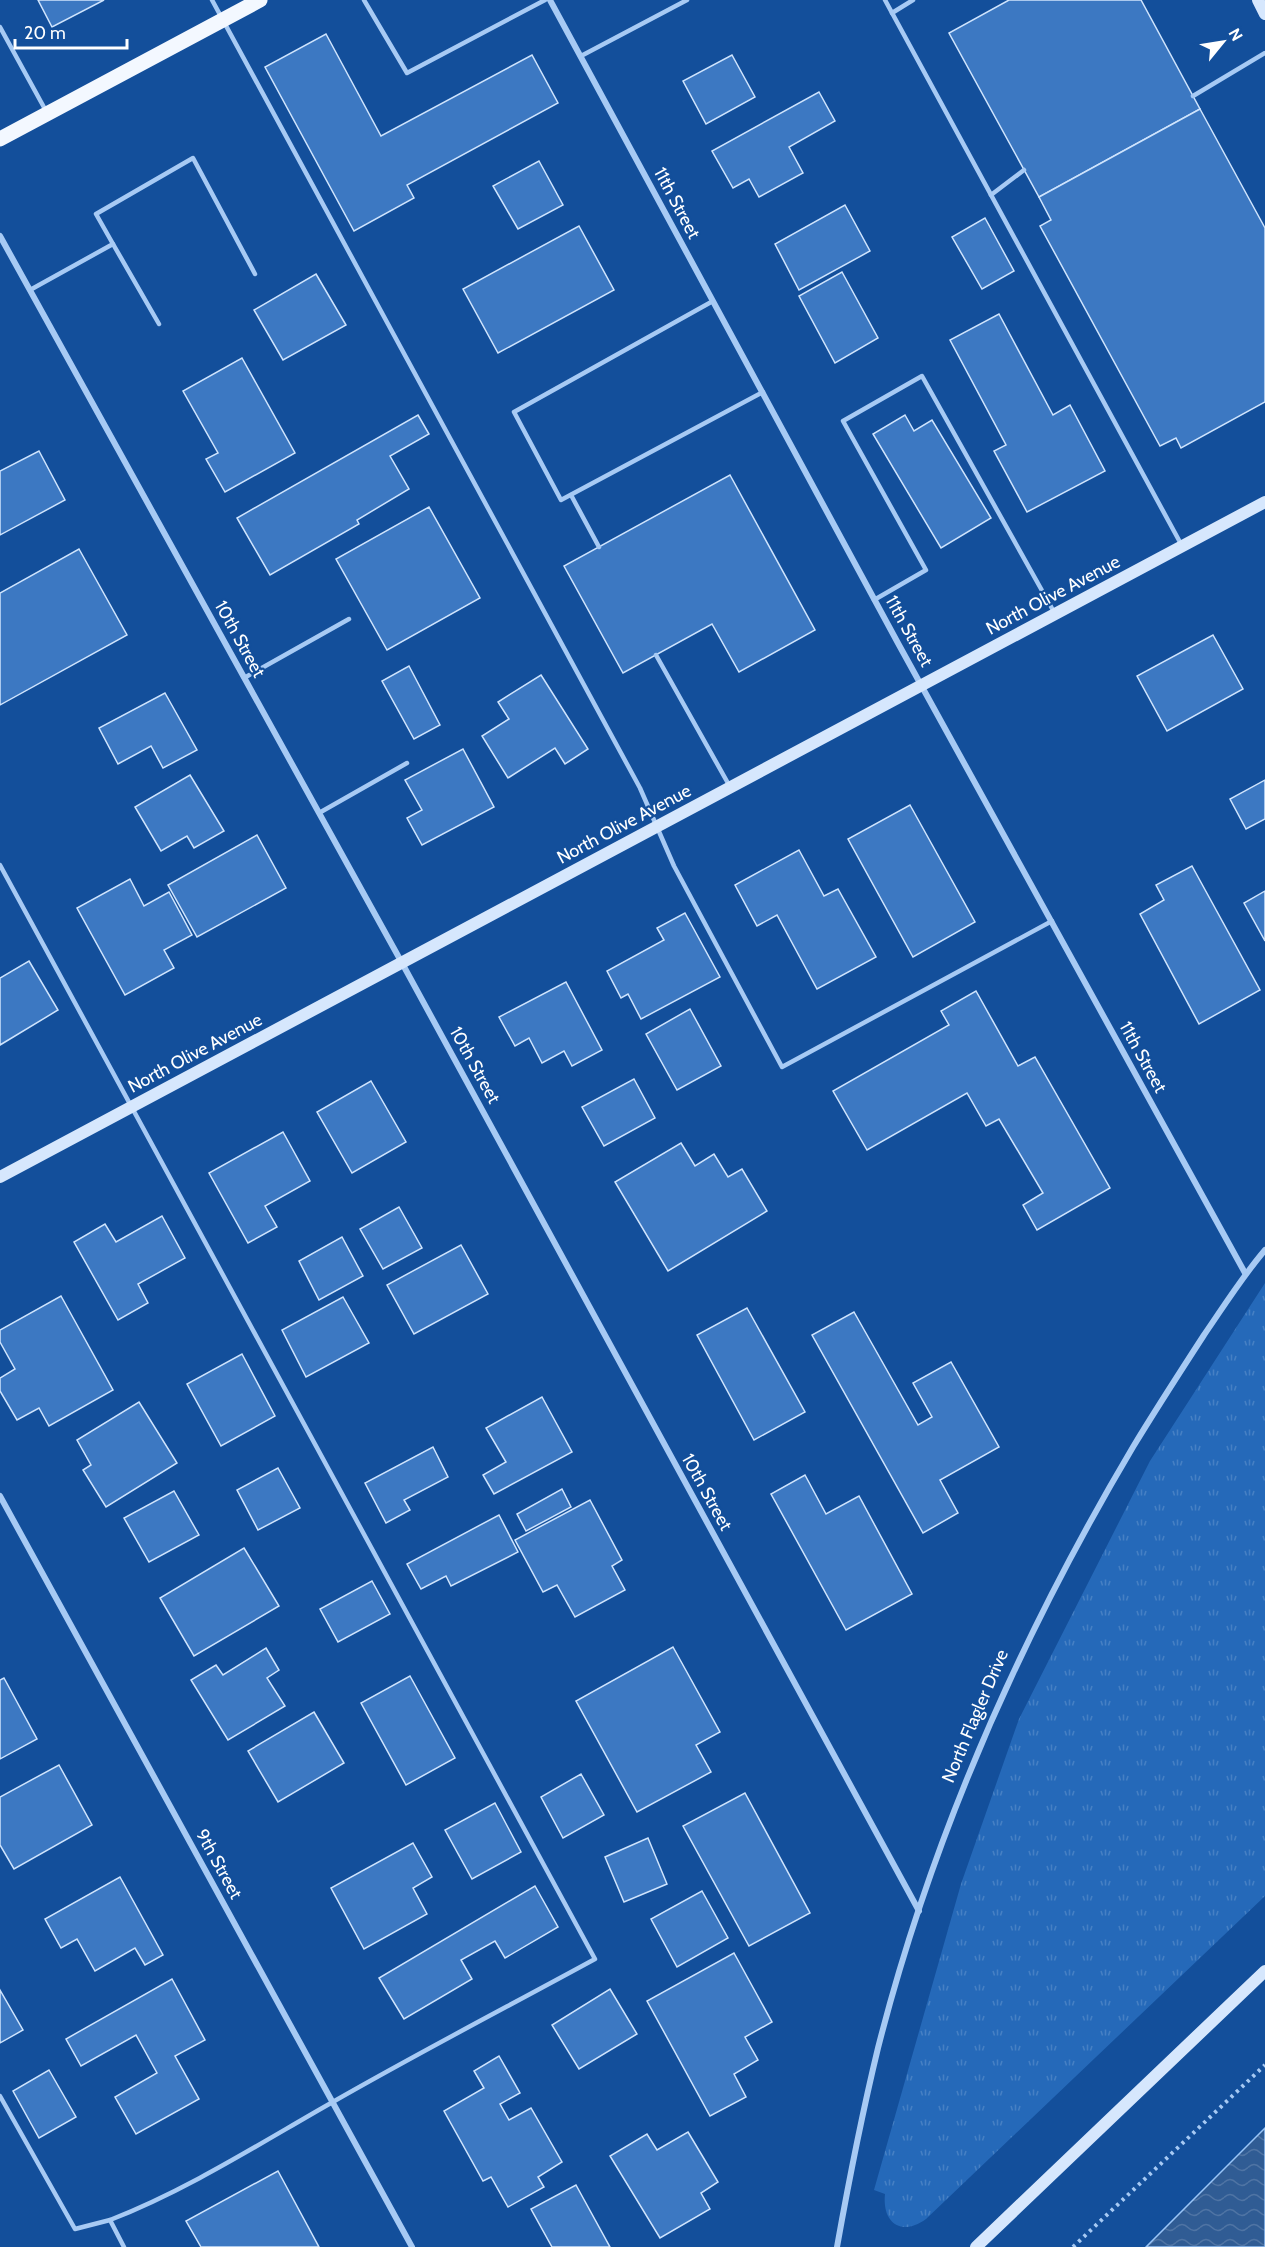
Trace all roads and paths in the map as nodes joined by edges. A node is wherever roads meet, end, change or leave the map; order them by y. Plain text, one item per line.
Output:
1 (212, 0) edge
2 (260, 0) edge
3 (364, 0) edge
4 (545, 0) edge
5 (550, 0) edge
6 (671, 0) edge
7 (687, 0) edge
8 (885, 0) edge
9 (913, 0) edge
10 (1257, 0) edge
11 (675, 7) junction
12 (892, 13) junction
13 (1265, 14) edge
14 (222, 20) junction
15 (0, 27) edge
16 (1265, 53) edge
17 (581, 56) junction
18 (1193, 96) dead end
19 (47, 114) junction
20 (0, 139) edge
21 (1024, 170) dead end
22 (991, 195) junction
23 (0, 236) edge
24 (113, 244) junction
25 (255, 274) dead end
26 (30, 290) junction
27 (713, 301) junction
28 (159, 324) dead end
29 (763, 392) junction
30 (571, 495) junction
31 (1265, 502) edge
32 (1182, 546) junction
33 (599, 547) dead end
34 (874, 600) junction
35 (1056, 614) junction
36 (349, 619) dead end
37 (656, 655) dead end
38 (244, 678) junction
39 (922, 686) junction
40 (407, 763) dead end
41 (731, 788) junction
42 (319, 813) junction
43 (656, 828) junction
44 (0, 865) edge
45 (1052, 921) junction
46 (402, 963) junction
47 (131, 1107) junction
48 (0, 1177) edge
49 (1265, 1250) edge
50 (1245, 1274) junction
51 (0, 1496) edge
52 (919, 1911) junction
53 (1265, 1971) edge
54 (1265, 2065) edge
55 (0, 2096) edge
56 (333, 2102) junction
57 (110, 2220) junction
58 (124, 2247) edge
59 (412, 2247) edge
60 (837, 2247) edge
61 (976, 2247) edge
62 (1073, 2247) edge

1 - 14 lane
2 - 14 main road
3 - 4 lane
5 - 17 street, 11th Street
6 - 11 lane
7 - 11 lane
8 - 12 lane
9 - 12 lane
10 - 13 street
11 - 17 lane
12 - 22 lane
14 - 19 main road
14 - 43 lane
15 - 19 lane
16 - 18 lane
17 - 27 street, 11th Street
19 - 20 main road
21 - 22 lane
22 - 32 lane
23 - 26 street, 10th Street
24 - 25 lane
24 - 26 lane
24 - 28 lane
26 - 38 street, 10th Street
27 - 29 street, 11th Street
27 - 30 lane
29 - 30 lane
29 - 34 street, 11th Street
30 - 33 lane
31 - 32 street, North Olive Avenue
32 - 35 street, North Olive Avenue
34 - 35 lane
34 - 39 street, 11th Street
35 - 39 street, North Olive Avenue
36 - 38 lane
37 - 41 lane
38 - 42 street, 10th Street
39 - 41 street, North Olive Avenue
39 - 45 street, 11th Street
40 - 42 lane
41 - 43 street, North Olive Avenue
42 - 46 street, 10th Street
43 - 45 lane
43 - 46 street, North Olive Avenue
44 - 47 lane
45 - 50 street, 11th Street
46 - 47 street, North Olive Avenue
46 - 52 street, 10th Street
47 - 48 street, North Olive Avenue
47 - 56 lane
49 - 50 street, North Flagler Drive
50 - 52 street, North Flagler Drive
51 - 56 street, 9th Street
52 - 60 street, North Flagler Drive
53 - 61 street
54 - 62 path
55 - 57 lane
56 - 57 lane
56 - 59 street, 9th Street
57 - 58 lane

